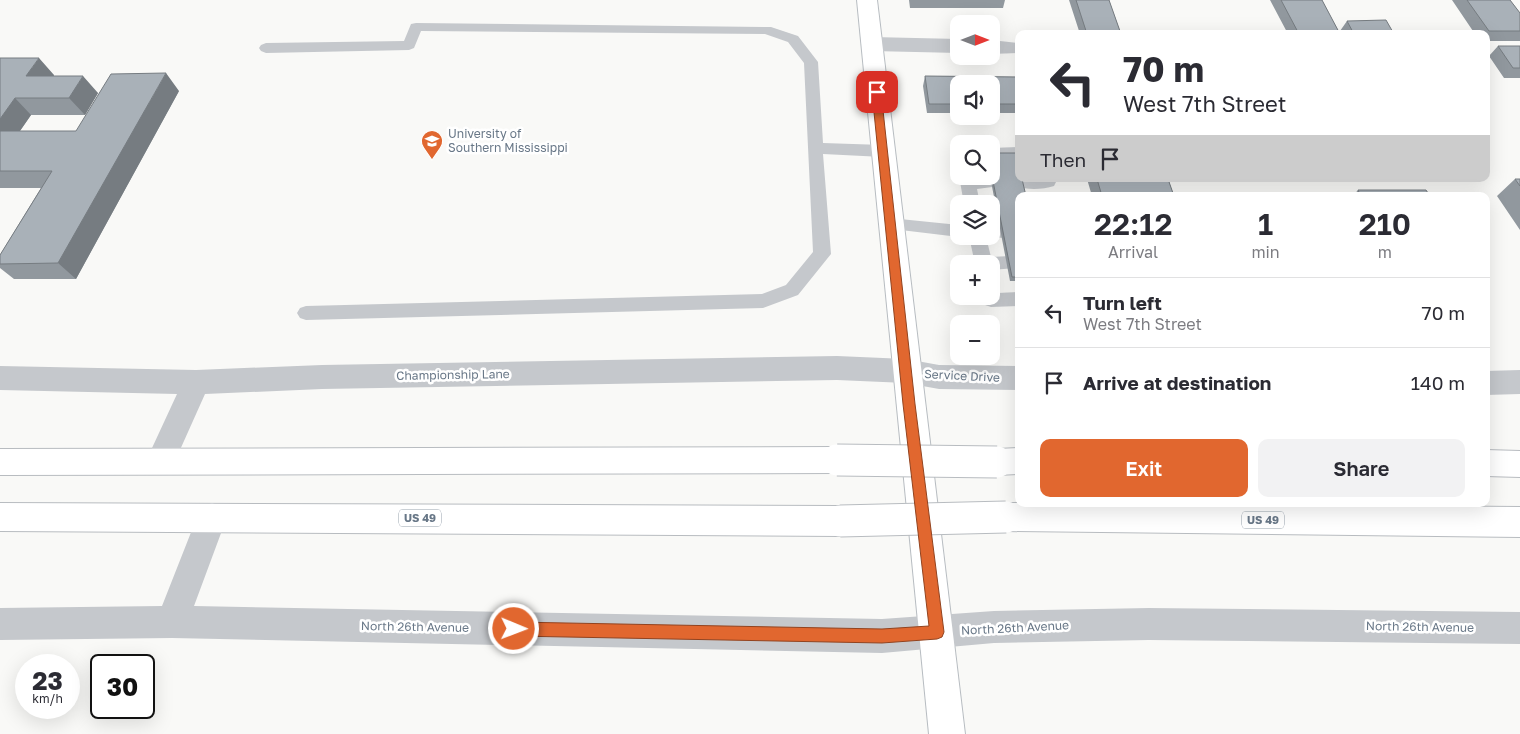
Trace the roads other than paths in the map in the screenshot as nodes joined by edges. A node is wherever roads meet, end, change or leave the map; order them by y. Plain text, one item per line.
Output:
1 (867, 0) edge
2 (872, 44) junction
3 (950, 46) edge
4 (1000, 47) edge
5 (266, 48) dead end
6 (1014, 48) dead end
7 (815, 148) junction
8 (883, 151) junction
9 (1015, 153) edge
10 (1000, 154) edge
11 (1020, 182) edge
12 (1049, 186) edge
13 (890, 224) junction
14 (950, 230) edge
15 (1000, 263) edge
16 (1010, 263) edge
17 (1015, 299) edge
18 (1000, 300) edge
19 (306, 313) dead end
20 (906, 371) junction
21 (0, 378) edge
22 (1015, 378) edge
23 (196, 382) junction
24 (1520, 382) edge
25 (1490, 383) edge
26 (161, 461) junction
27 (0, 462) edge
28 (1008, 462) edge
29 (1490, 463) edge
30 (1520, 464) edge
31 (0, 517) edge
32 (212, 517) junction
33 (1520, 522) edge
34 (172, 622) junction
35 (0, 624) edge
36 (1520, 628) edge
37 (937, 632) junction
38 (947, 734) edge

1 - 2 main road
2 - 3 street
2 - 8 main road
4 - 6 street
5 - 7 lane
7 - 8 lane
7 - 19 lane
8 - 13 main road
9 - 10 lane
11 - 12 lane
13 - 14 lane
13 - 20 main road
15 - 16 lane
17 - 18 lane
20 - 22 street, Service Drive
20 - 23 street, Championship Lane
20 - 37 main road
21 - 23 street, Championship Lane
23 - 26 street
24 - 25 street
26 - 27 main road
26 - 28 main road, bridge
29 - 30 main road
31 - 32 main road, US 49
32 - 33 main road, US 49, bridge
32 - 34 street
34 - 35 street, North 26th Avenue
34 - 37 street, North 26th Avenue
36 - 37 street, North 26th Avenue
37 - 38 main road

